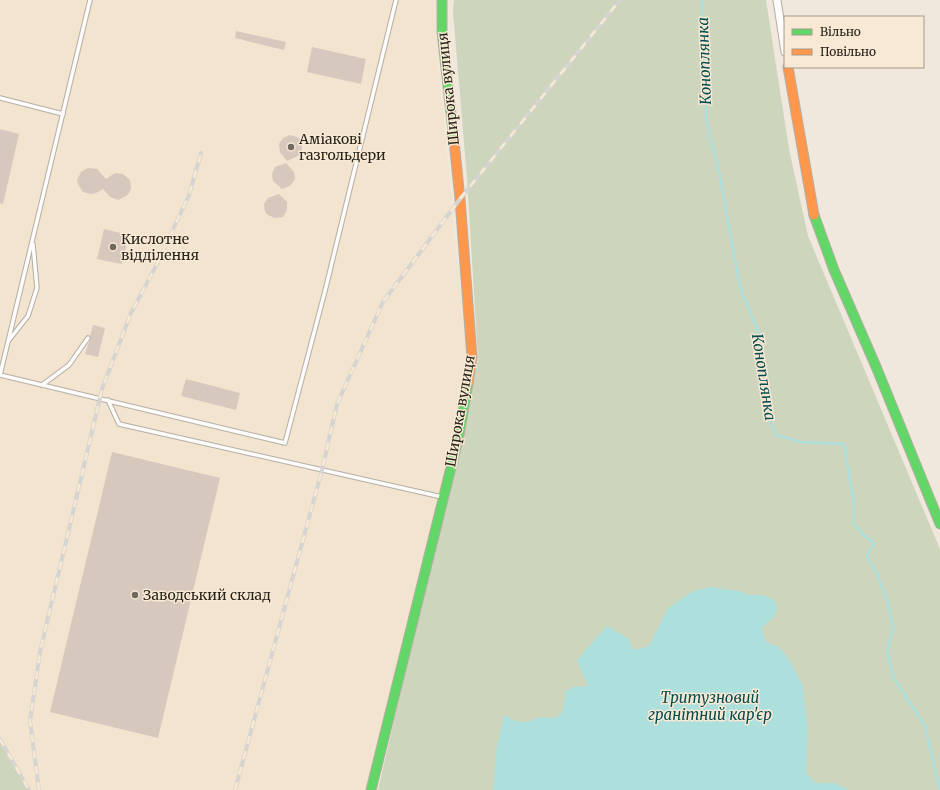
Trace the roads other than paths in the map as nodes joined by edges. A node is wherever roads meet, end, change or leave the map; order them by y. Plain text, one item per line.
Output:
1 (90, 0) edge
2 (396, 0) edge
3 (442, 0) edge
4 (777, 0) edge
5 (784, 46) edge
6 (788, 68) edge
7 (0, 98) edge
8 (63, 114) junction
9 (33, 239) junction
10 (88, 338) dead end
11 (8, 341) junction
12 (0, 375) edge
13 (42, 385) junction
14 (108, 400) junction
15 (444, 498) junction
16 (940, 524) edge
17 (371, 790) edge

1 - 8 lane
2 - 14 lane
3 - 15 street, Широка вулиця
4 - 5 street
6 - 16 street
7 - 8 lane
8 - 9 lane
9 - 11 lane
9 - 11 lane
10 - 13 lane
11 - 12 lane
12 - 13 lane
13 - 14 lane
14 - 15 lane
15 - 17 street, Широка вулиця

